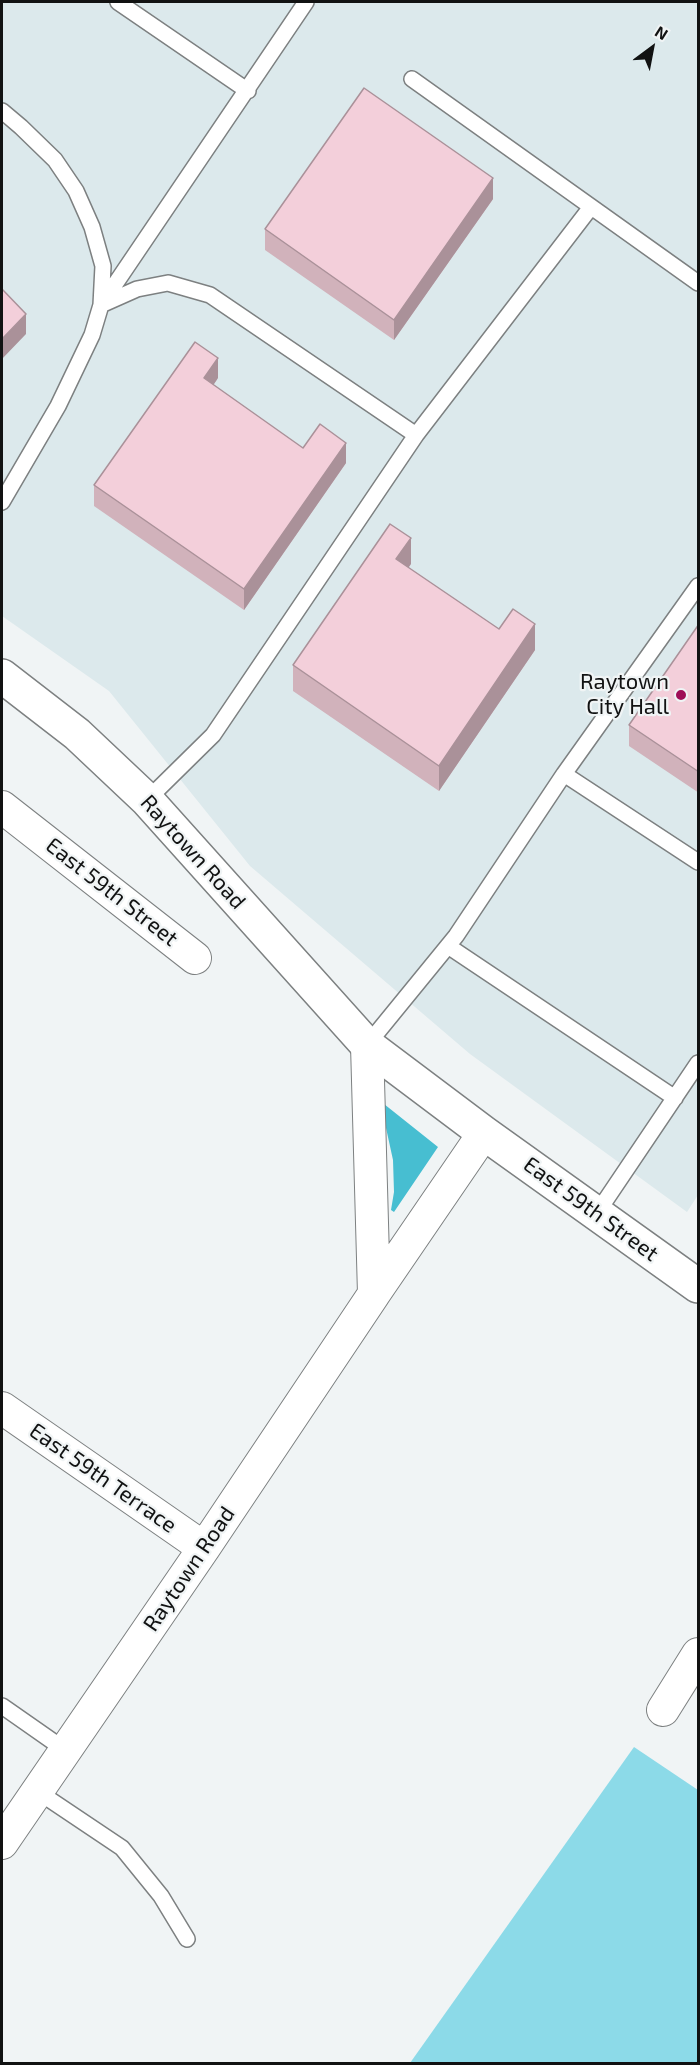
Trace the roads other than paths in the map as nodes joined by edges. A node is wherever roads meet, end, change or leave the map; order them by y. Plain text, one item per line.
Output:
1 (118, 2) edge
2 (306, 2) edge
3 (412, 79) dead end
4 (248, 91) junction
5 (2, 111) edge
6 (591, 207) junction
7 (699, 284) edge
8 (101, 305) junction
9 (416, 435) junction
10 (2, 502) edge
11 (699, 586) edge
12 (2, 676) edge
13 (564, 774) junction
14 (147, 800) junction
15 (2, 807) edge
16 (699, 862) edge
17 (448, 946) junction
18 (195, 958) dead end
19 (368, 1045) junction
20 (699, 1063) edge
21 (675, 1098) junction
22 (484, 1133) junction
23 (597, 1213) junction
24 (699, 1286) edge
25 (374, 1294) junction
26 (2, 1408) edge
27 (204, 1548) junction
28 (699, 1654) edge
29 (2, 1706) edge
30 (663, 1710) dead end
31 (65, 1750) junction
32 (37, 1791) junction
33 (2, 1843) edge
34 (187, 1939) dead end

1 - 4 lane
2 - 4 lane
3 - 6 lane
4 - 8 lane
5 - 8 lane
6 - 7 lane
6 - 9 lane
8 - 9 lane
8 - 10 lane
9 - 14 lane
11 - 13 lane
12 - 14 street, Raytown Road
13 - 16 lane
13 - 17 lane
14 - 19 street, Raytown Road
15 - 18 street, East 59th Street
17 - 19 lane
17 - 21 lane
19 - 22 street, Raytown Road
19 - 25 street
20 - 21 lane
21 - 23 lane
22 - 23 street, East 59th Street
22 - 25 street, Raytown Road
23 - 24 street, East 59th Street
25 - 27 street, Raytown Road
26 - 27 street, East 59th Terrace
27 - 31 street, Raytown Road
28 - 30 street
29 - 31 lane
31 - 32 street, Raytown Road
32 - 33 street, Raytown Road
32 - 34 lane

